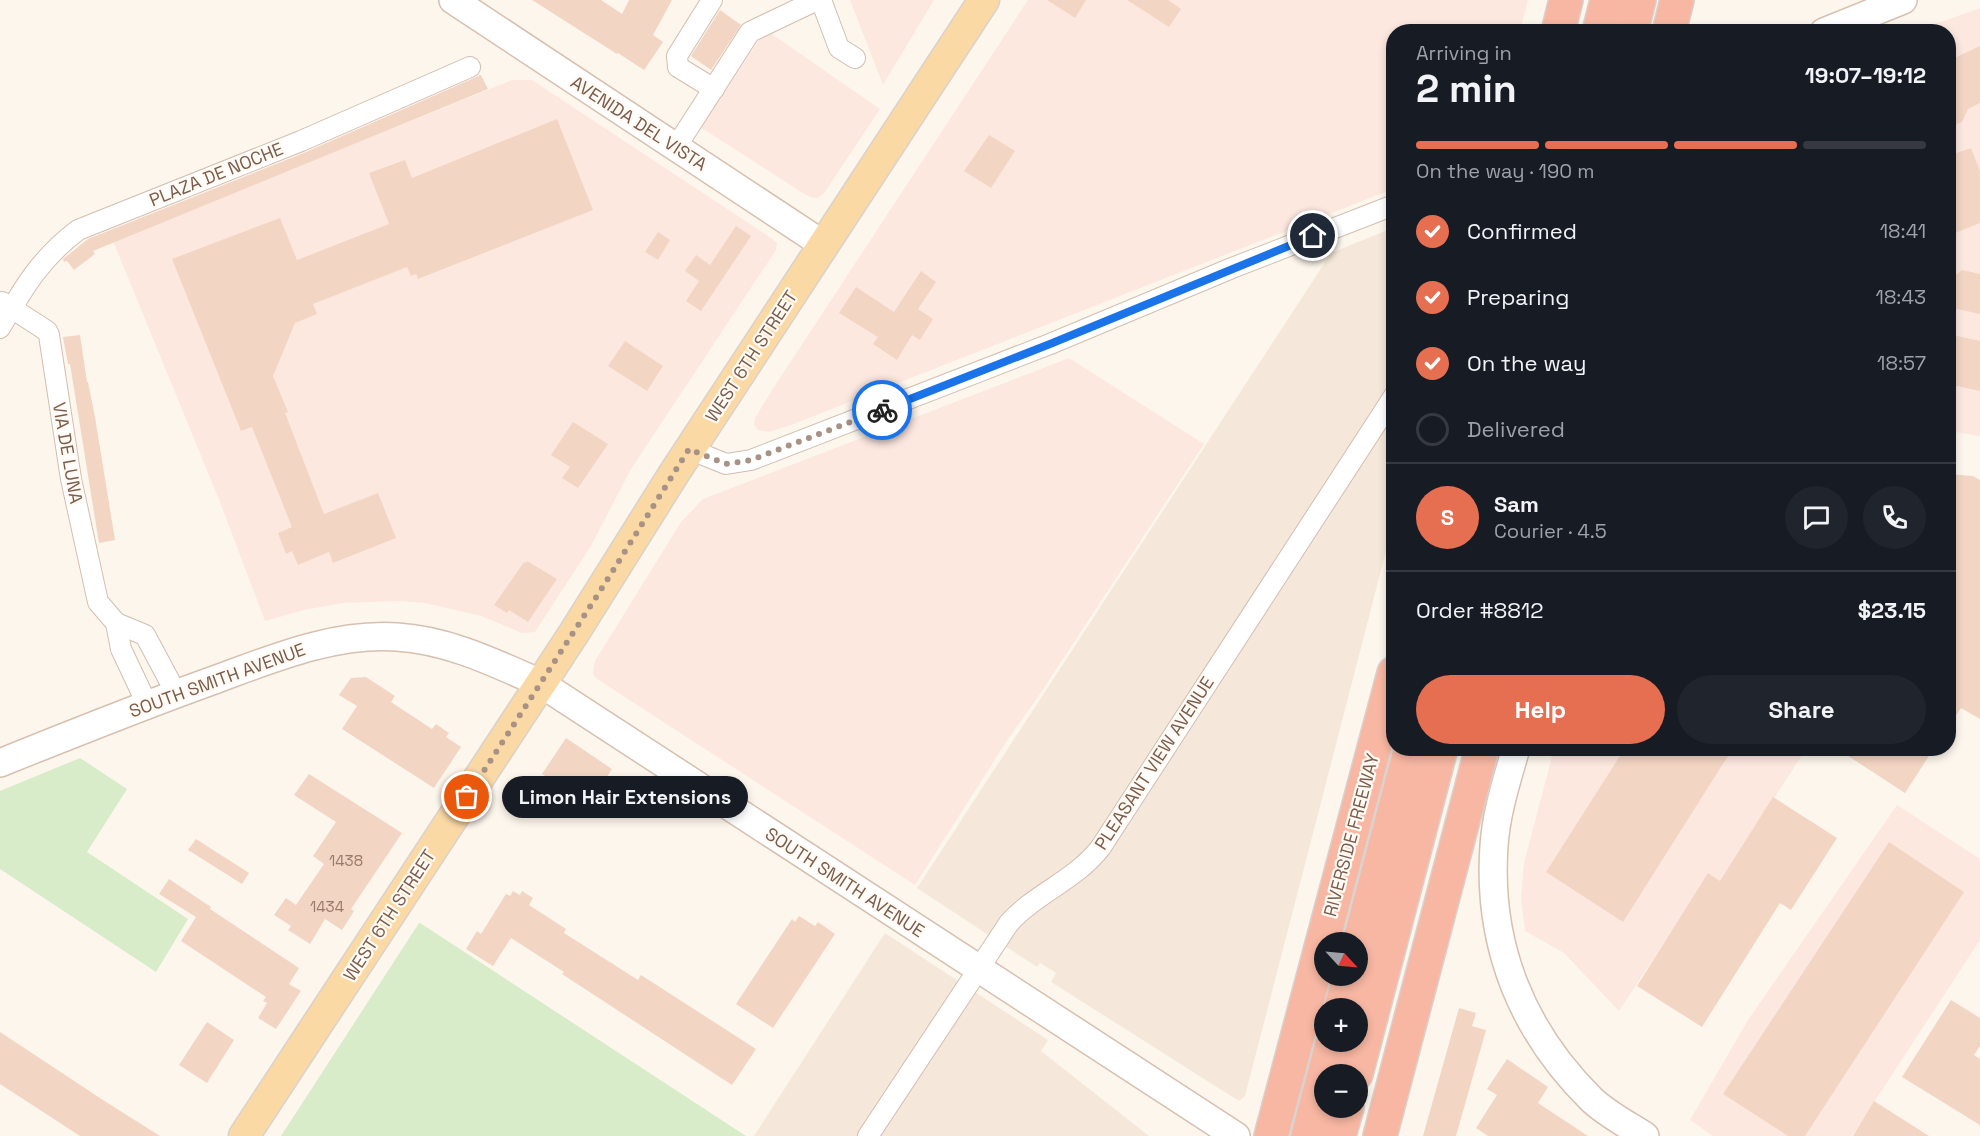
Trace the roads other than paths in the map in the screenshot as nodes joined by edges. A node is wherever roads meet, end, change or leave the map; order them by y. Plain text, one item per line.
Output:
1 (453, 0) edge
2 (712, 0) edge
3 (819, 0) edge
4 (984, 0) edge
5 (1566, 0) edge
6 (1608, 0) edge
7 (1639, 0) edge
8 (1677, 0) edge
9 (1903, 0) edge
10 (1560, 24) edge
11 (1601, 24) edge
12 (1633, 24) edge
13 (1671, 24) edge
14 (1844, 24) edge
15 (855, 58) dead end
16 (470, 67) dead end
17 (714, 89) junction
18 (676, 147) junction
19 (1386, 208) edge
20 (824, 245) junction
21 (6, 304) edge
22 (0, 328) edge
23 (1386, 408) edge
24 (689, 449) junction
25 (116, 623) junction
26 (540, 683) junction
27 (176, 693) junction
28 (1386, 703) edge
29 (147, 704) junction
30 (1409, 756) edge
31 (1439, 756) edge
32 (1480, 756) edge
33 (1513, 756) edge
34 (1, 761) edge
35 (1362, 932) edge
36 (979, 968) junction
37 (1330, 1052) edge
38 (1359, 1064) edge
39 (1344, 1118) edge
40 (244, 1136) edge
41 (868, 1136) edge
42 (1236, 1136) edge
43 (1271, 1136) edge
44 (1308, 1136) edge
45 (1339, 1136) edge
46 (1380, 1136) edge
47 (1645, 1136) edge

1 - 18 main road, AVENIDA DEL VISTA
2 - 17 street
3 - 15 street
3 - 17 street
4 - 20 main road, WEST 6TH STREET
5 - 10 highway
6 - 11 highway
7 - 12 highway
8 - 13 highway
9 - 14 main road
16 - 21 street, PLAZA DE NOCHE
17 - 18 street
18 - 20 main road, AVENIDA DEL VISTA
19 - 24 street
20 - 24 main road, WEST 6TH STREET
21 - 22 street, PLAZA DE NOCHE
21 - 25 street, VIA DE LUNA
23 - 36 street, PLEASANT VIEW AVENUE
24 - 26 main road, WEST 6TH STREET
25 - 27 street, VIA DE LUNA
25 - 29 street, VIA DE LUNA
26 - 27 main road, SOUTH SMITH AVENUE
26 - 36 main road, SOUTH SMITH AVENUE
26 - 40 main road, WEST 6TH STREET
27 - 29 main road, SOUTH SMITH AVENUE
28 - 43 highway, RIVERSIDE FREEWAY
29 - 34 main road, SOUTH SMITH AVENUE
30 - 35 highway
31 - 38 highway
32 - 46 highway
33 - 47 main road
36 - 41 street, PLEASANT VIEW AVENUE
36 - 42 main road, SOUTH SMITH AVENUE
37 - 44 highway
39 - 45 highway

